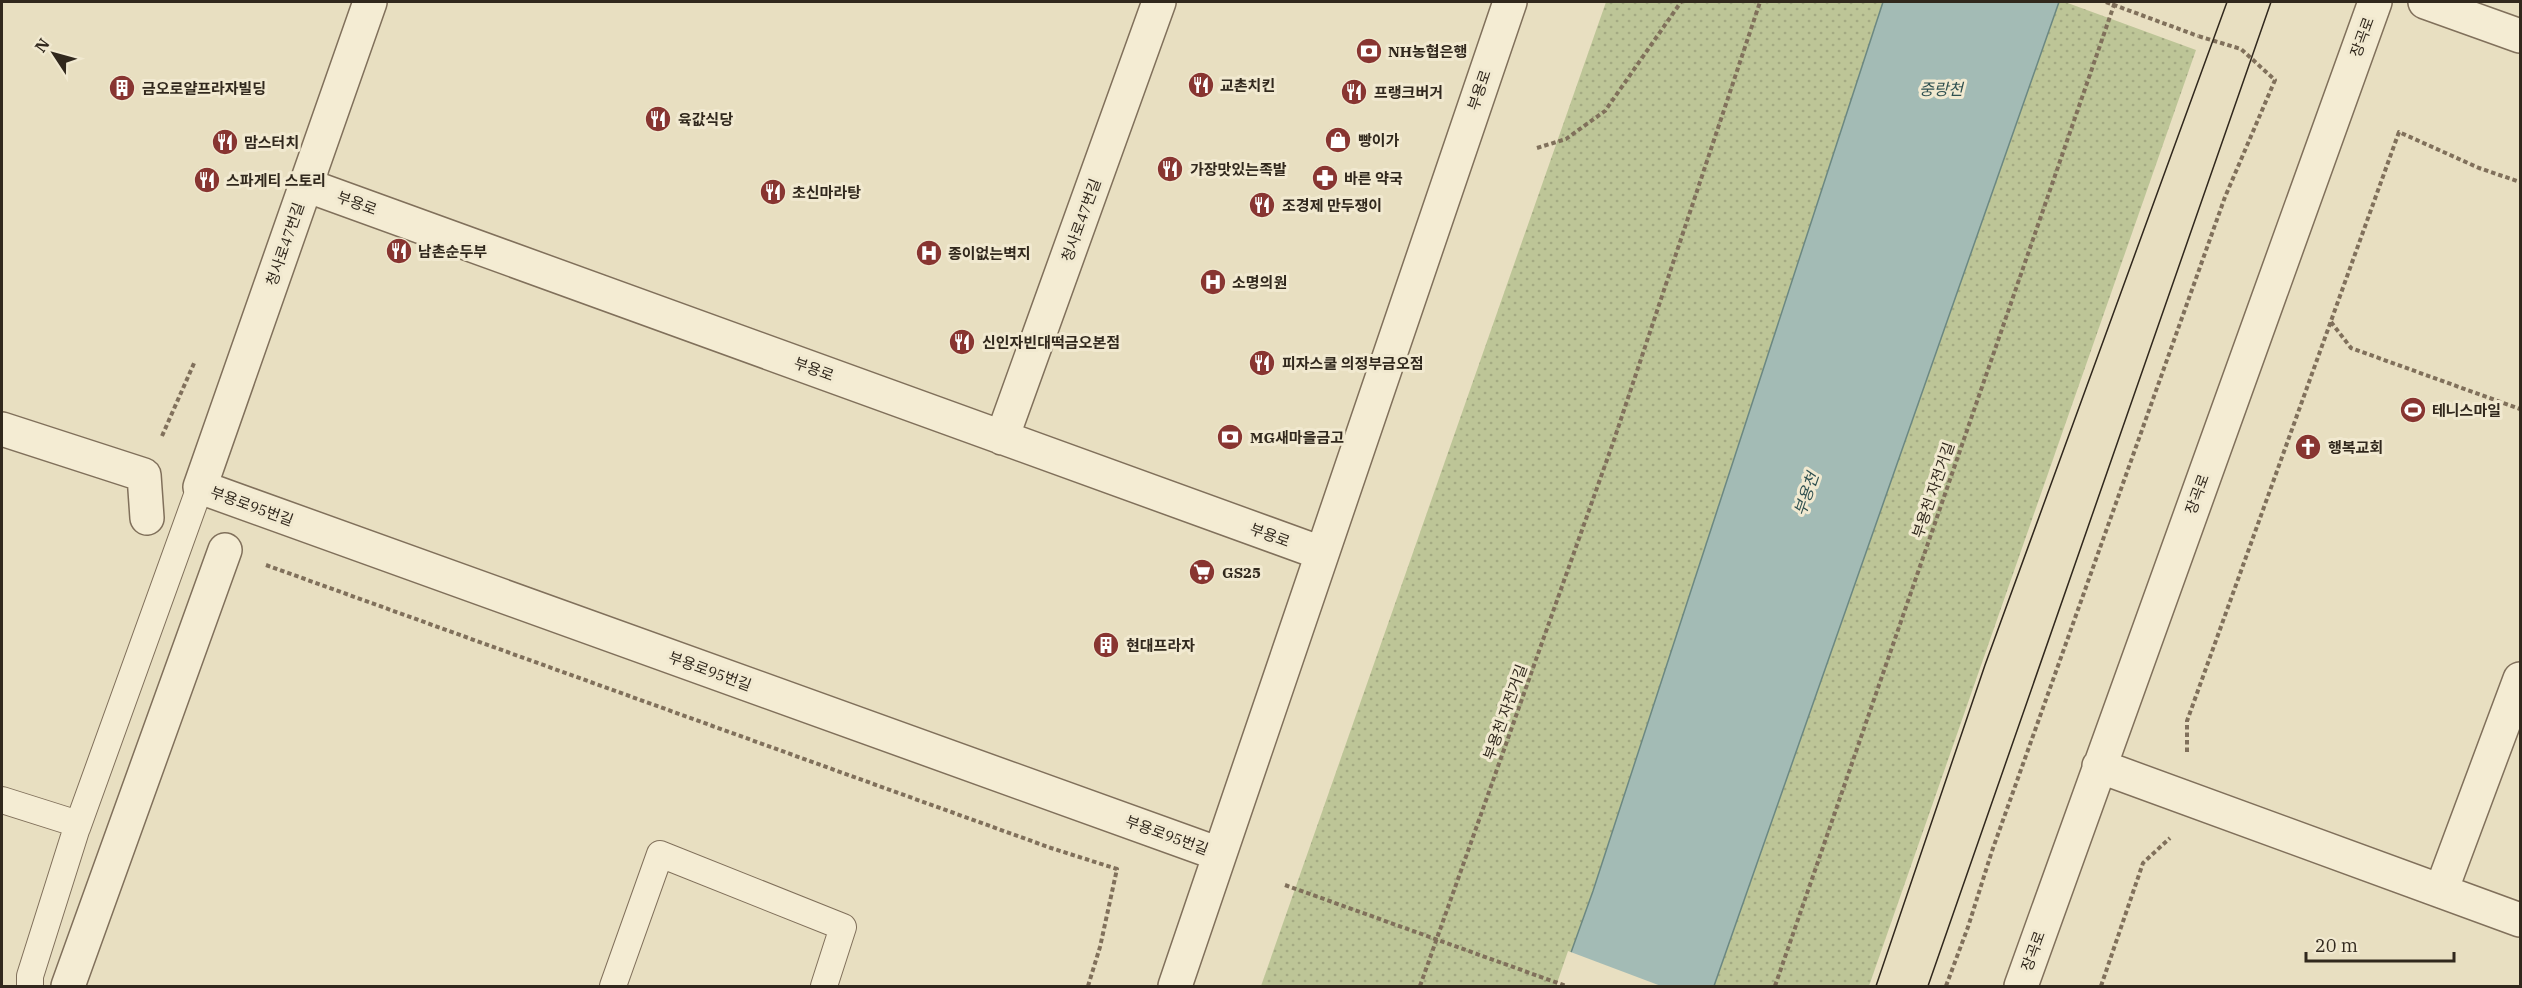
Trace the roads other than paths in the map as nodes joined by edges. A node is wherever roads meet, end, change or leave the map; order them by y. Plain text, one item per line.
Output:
1 (370, 2) edge
2 (1159, 2) edge
3 (1510, 2) edge
4 (2375, 2) edge
5 (2425, 2) edge
6 (2520, 36) edge
7 (306, 185) junction
8 (2, 429) edge
9 (1002, 438) junction
10 (200, 487) junction
11 (147, 518) dead end
12 (225, 550) road end
13 (1321, 553) junction
14 (2520, 679) edge
15 (2099, 765) junction
16 (2, 801) edge
17 (77, 828) junction
18 (1219, 854) junction
19 (2441, 891) junction
20 (2520, 921) edge
21 (30, 987) edge
22 (68, 987) edge
23 (613, 987) edge
24 (824, 987) edge
25 (1175, 987) edge
26 (2021, 987) edge

1 - 7 street, 청사로47번길
2 - 9 street, 청사로47번길
3 - 13 street, 부용로
4 - 15 street, 장곡로
5 - 6 street
7 - 9 street, 부용로
7 - 10 street, 청사로47번길
8 - 11 street
9 - 13 street, 부용로
10 - 17 lane
10 - 18 street, 부용로95번길
12 - 22 street
13 - 18 street, 부용로
14 - 19 street
15 - 19 street
15 - 26 street, 장곡로
16 - 17 lane
17 - 21 lane
18 - 25 street, 부용로
19 - 20 street
23 - 24 lane

